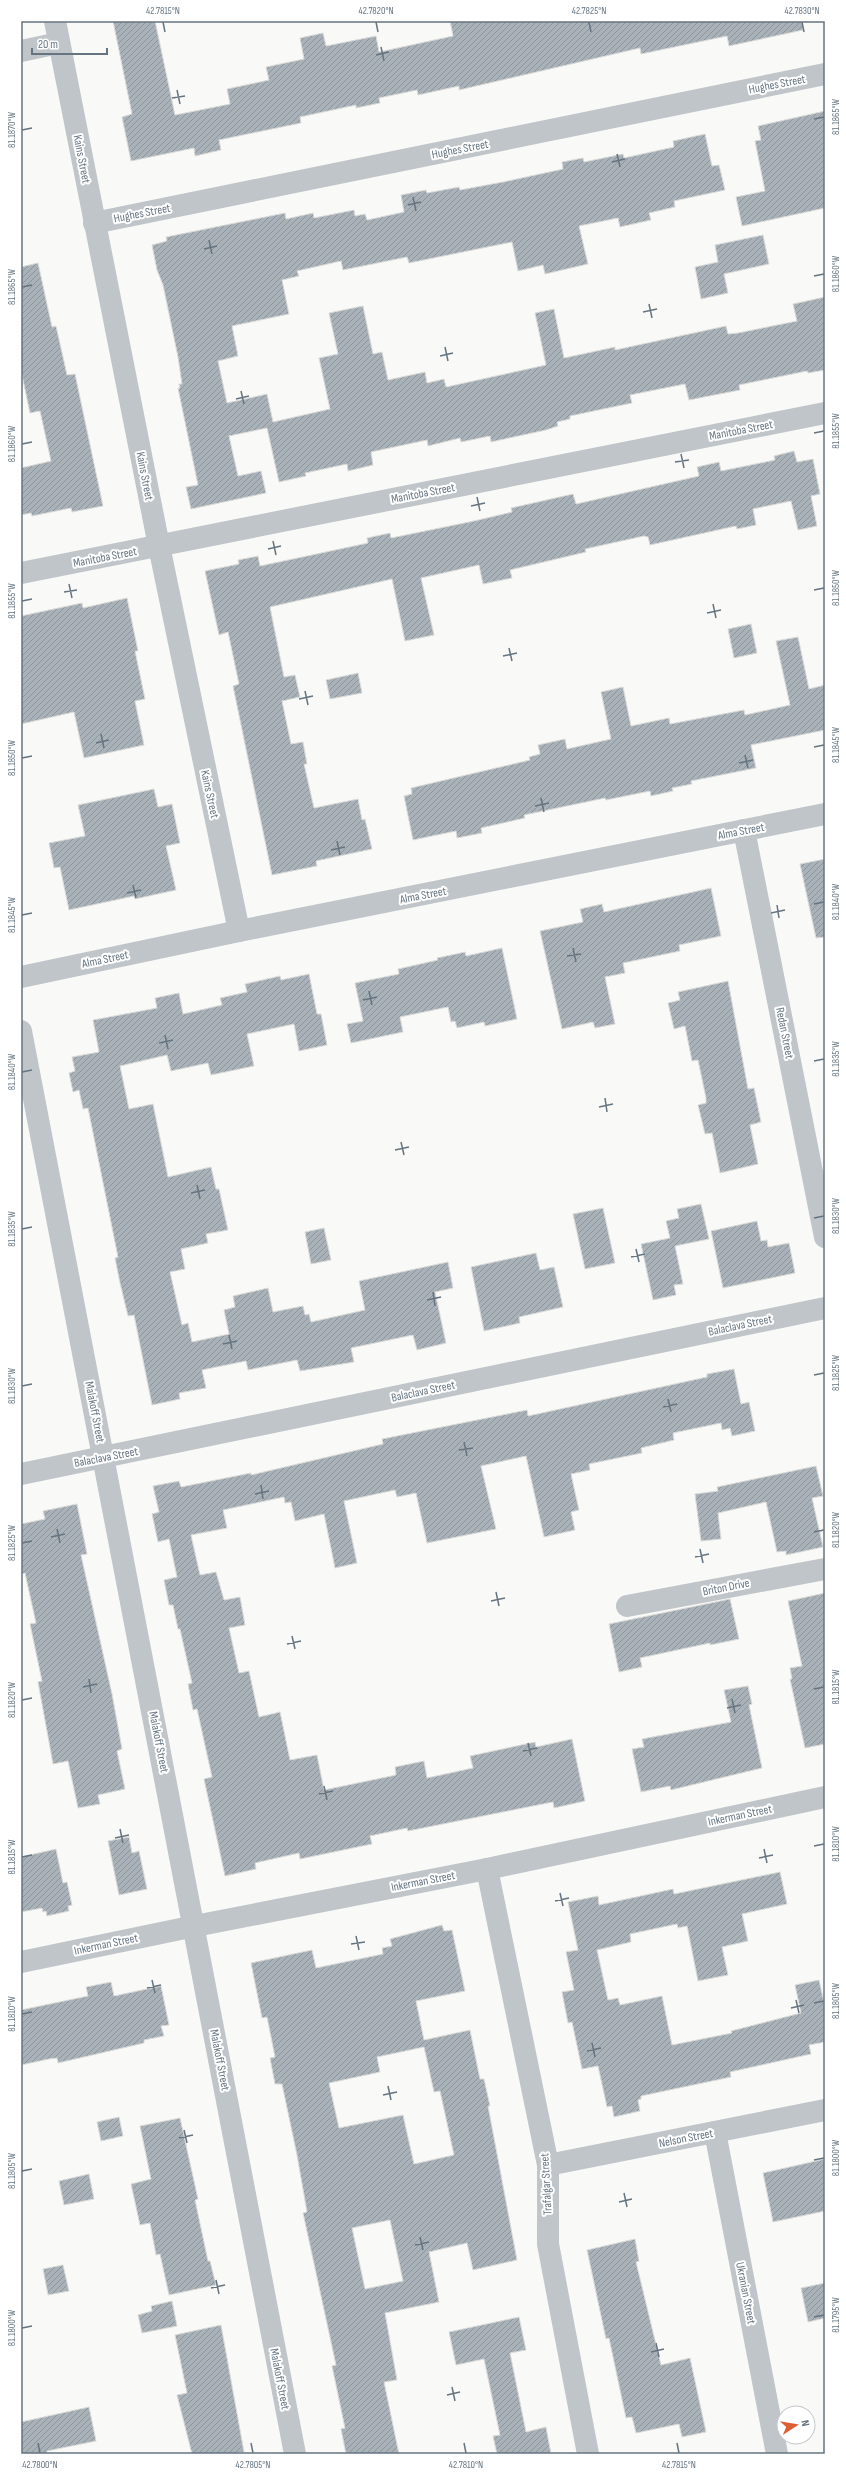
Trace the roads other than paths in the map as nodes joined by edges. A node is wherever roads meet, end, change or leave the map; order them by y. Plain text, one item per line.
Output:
1 (55, 21) edge
2 (59, 43) junction
3 (21, 51) edge
4 (825, 74) edge
5 (94, 223) junction
6 (825, 413) edge
7 (159, 546) junction
8 (21, 573) edge
9 (825, 814) edge
10 (744, 830) junction
11 (239, 931) junction
12 (21, 977) edge
13 (21, 1031) edge
14 (825, 1237) edge
15 (825, 1308) edge
16 (104, 1458) junction
17 (21, 1474) edge
18 (825, 1569) edge
19 (627, 1606) dead end
20 (825, 1798) edge
21 (487, 1869) junction
22 (195, 1926) junction
23 (21, 1962) edge
24 (825, 2110) edge
25 (715, 2132) junction
26 (548, 2165) junction
27 (295, 2454) edge
28 (588, 2454) edge
29 (777, 2454) edge

1 - 2 street, Kains Street
2 - 3 street
2 - 5 street, Kains Street
4 - 5 street, Hughes Street
5 - 7 street, Kains Street
6 - 7 street, Manitoba Street
7 - 8 street, Manitoba Street
7 - 11 street, Kains Street
9 - 10 street, Alma Street
10 - 11 street, Alma Street
10 - 14 street, Redan Street
11 - 12 street, Alma Street
13 - 16 street, Malakoff Street
15 - 16 street, Balaclava Street
16 - 17 street, Balaclava Street
16 - 22 street, Malakoff Street
18 - 19 street, Briton Drive
20 - 21 street, Inkerman Street
21 - 22 street, Inkerman Street
21 - 26 street, Trafalgar Street
22 - 23 street, Inkerman Street
22 - 27 street, Malakoff Street
24 - 25 street, Nelson Street
25 - 26 street, Nelson Street
25 - 29 street, Ukranian Street
26 - 28 street, Trafalgar Street

